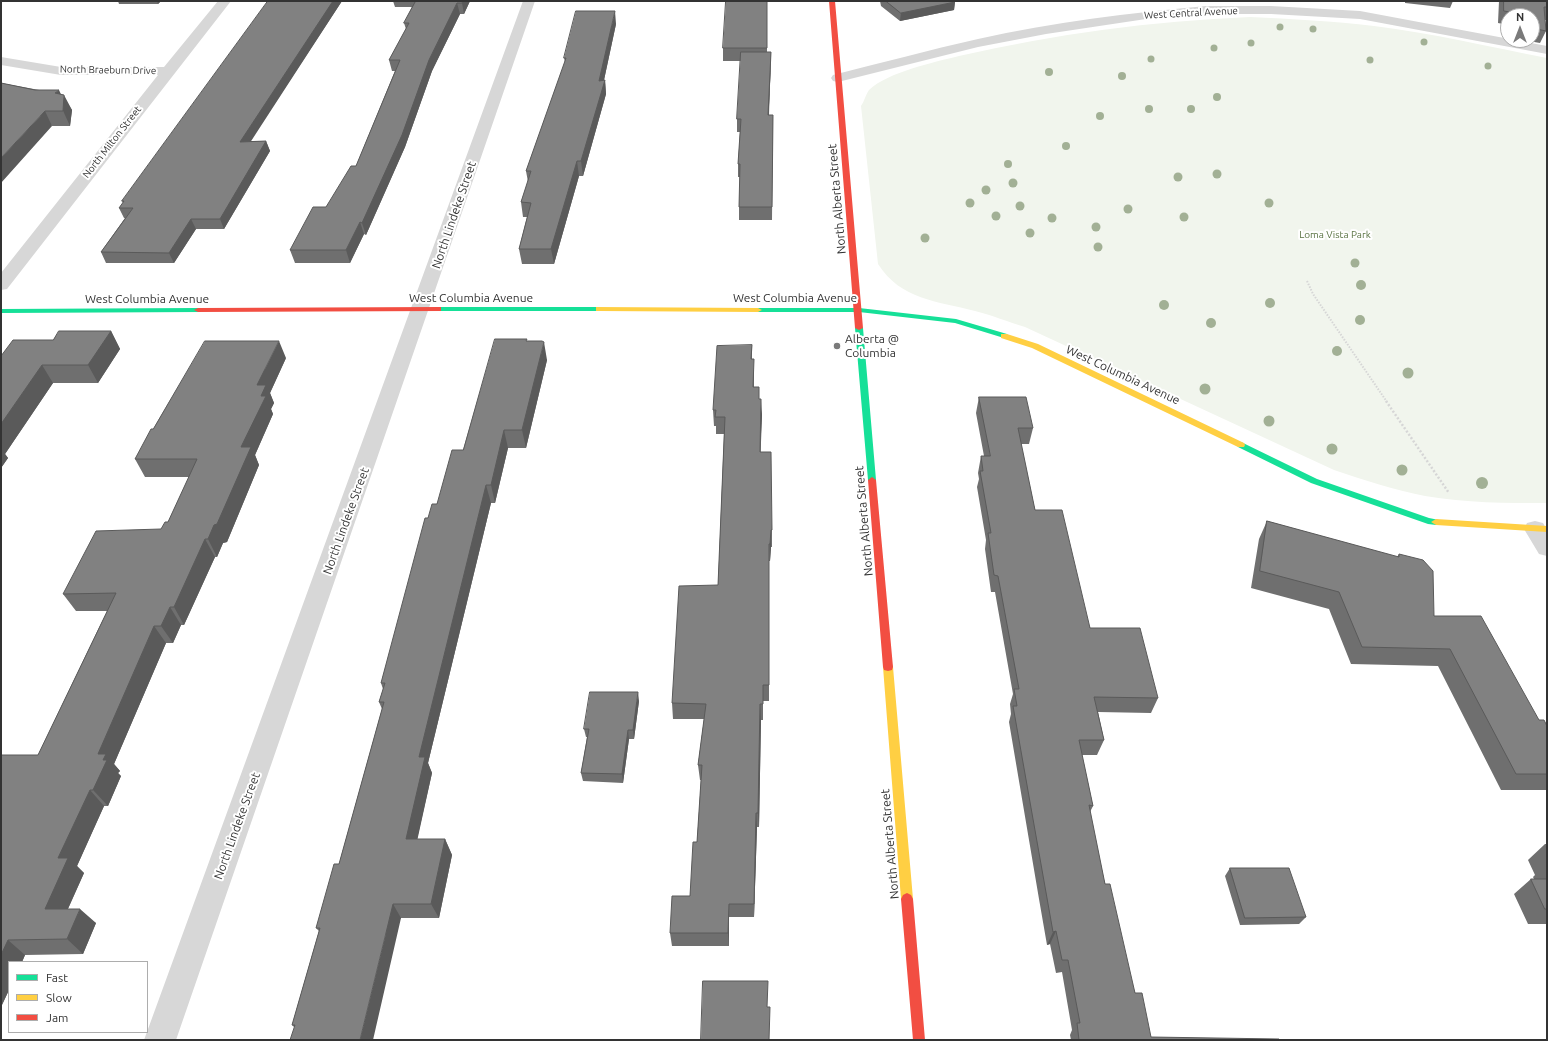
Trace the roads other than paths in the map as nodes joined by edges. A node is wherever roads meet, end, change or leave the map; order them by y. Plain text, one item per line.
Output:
1 (225, 1) edge
2 (529, 1) edge
3 (832, 1) edge
4 (1358, 1) edge
5 (1360, 15) junction
6 (1547, 50) edge
7 (1, 61) edge
8 (168, 71) junction
9 (838, 78) junction
10 (1, 285) edge
11 (421, 309) junction
12 (859, 310) junction
13 (1, 311) edge
14 (1541, 530) edge
15 (1547, 548) edge
16 (160, 1040) edge
17 (918, 1040) edge

1 - 8 street, North Milton Street
2 - 11 street, North Lindeke Street
3 - 9 street, North Alberta Street
4 - 5 street
5 - 6 street, West Central Avenue
5 - 9 street, West Central Avenue
7 - 8 street, North Braeburn Drive
8 - 10 street, North Milton Street
9 - 12 street, North Alberta Street
11 - 12 street, West Columbia Avenue
11 - 13 street, West Columbia Avenue
11 - 16 street, North Lindeke Street
12 - 14 street, West Columbia Avenue
12 - 17 street, North Alberta Street
14 - 15 street

